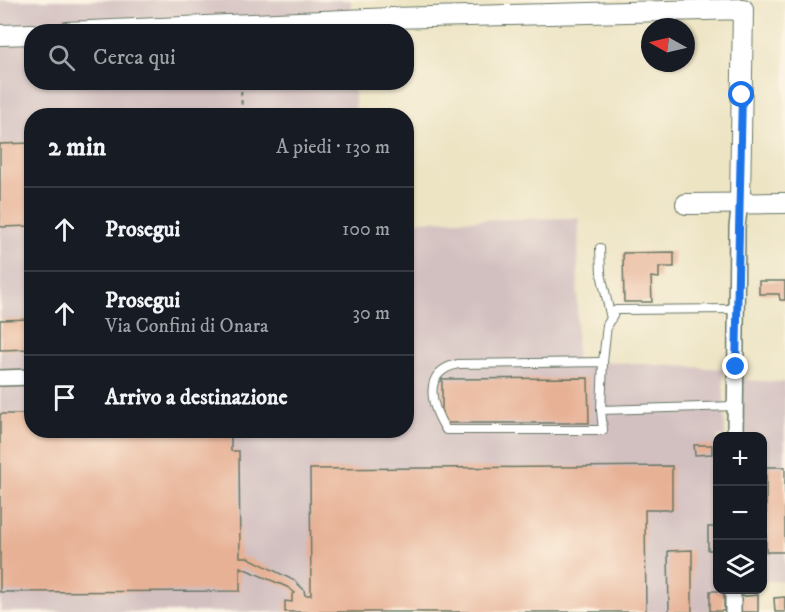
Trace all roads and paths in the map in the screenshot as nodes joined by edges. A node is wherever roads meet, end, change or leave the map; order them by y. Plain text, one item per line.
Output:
1 (391, 9) edge
2 (180, 24) edge
3 (24, 34) edge
4 (0, 35) edge
5 (241, 90) edge
6 (242, 108) edge
7 (740, 202) junction
8 (785, 203) edge
9 (686, 204) dead end
10 (600, 248) dead end
11 (735, 309) junction
12 (611, 319) junction
13 (603, 362) junction
14 (24, 377) edge
15 (0, 378) edge
16 (736, 406) junction
17 (601, 410) junction
18 (735, 432) edge
19 (733, 594) edge
20 (733, 612) edge

1 - 2 street
1 - 7 street
3 - 4 street
5 - 6 path
7 - 8 street
7 - 9 street
7 - 11 street
10 - 12 lane
11 - 12 lane
11 - 16 street
12 - 13 lane
13 - 17 lane
13 - 17 lane
14 - 15 street
16 - 17 lane
16 - 18 street
19 - 20 street

